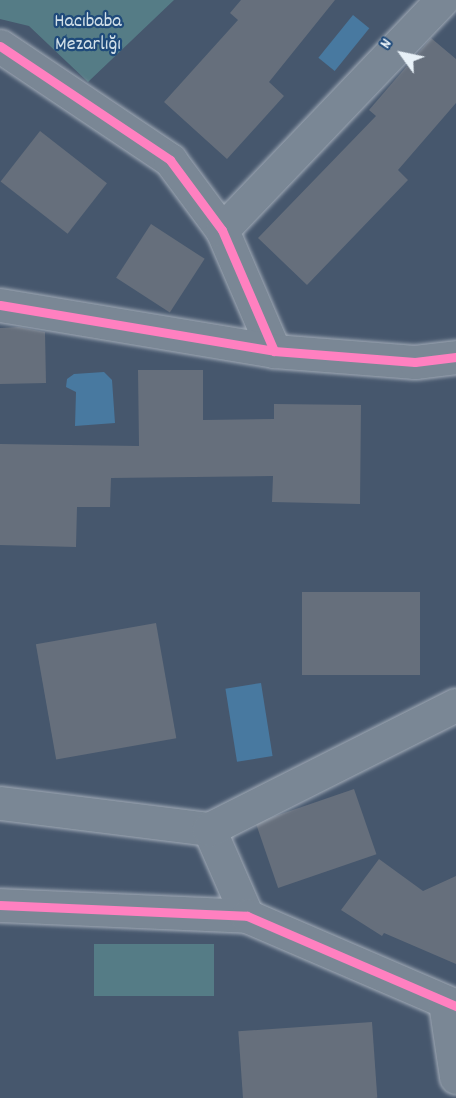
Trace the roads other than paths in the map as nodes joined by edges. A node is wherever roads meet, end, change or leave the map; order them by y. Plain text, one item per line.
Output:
1 (442, 0) edge
2 (0, 46) edge
3 (222, 230) junction
4 (0, 305) edge
5 (274, 351) junction
6 (456, 357) edge
7 (456, 705) edge
8 (1, 801) edge
9 (209, 829) junction
10 (0, 904) edge
11 (248, 915) junction
12 (451, 1004) edge
13 (456, 1077) edge

1 - 3 street
2 - 3 street
3 - 5 street
4 - 5 street
5 - 6 street
7 - 9 street
8 - 9 street
9 - 11 street
10 - 11 street
11 - 12 street
12 - 13 street

